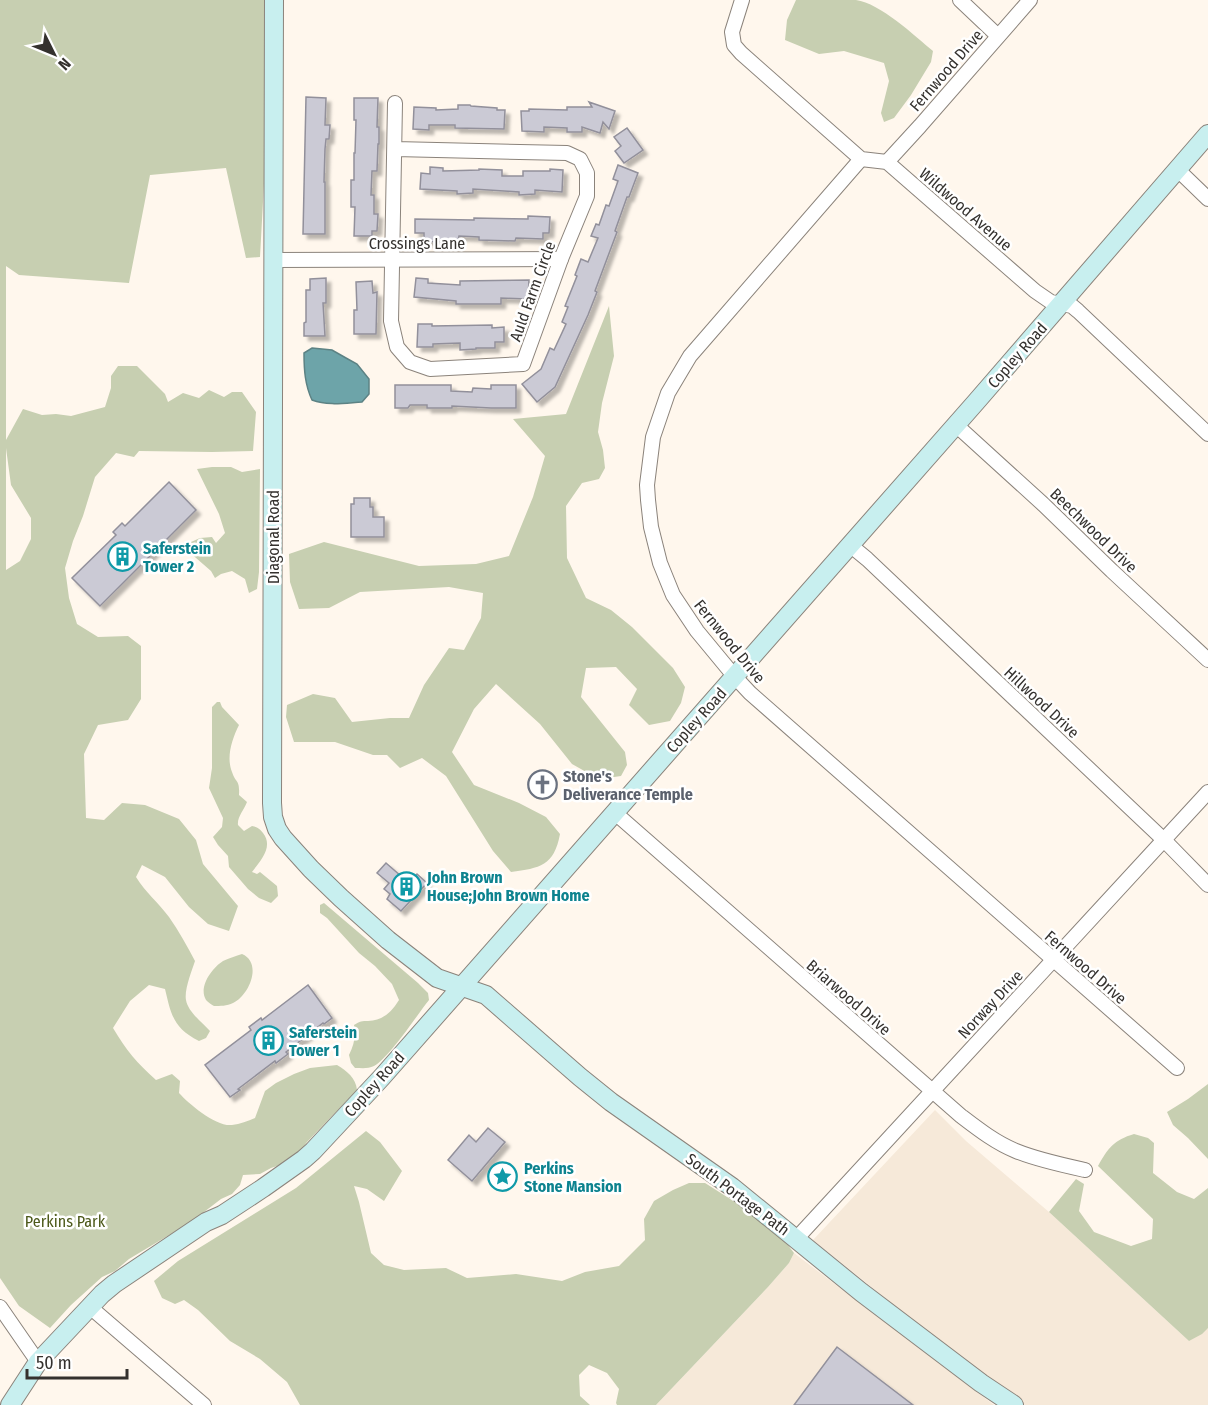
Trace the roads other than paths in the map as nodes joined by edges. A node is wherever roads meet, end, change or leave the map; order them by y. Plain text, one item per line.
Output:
1 (274, 0) edge
2 (742, 0) edge
3 (960, 0) edge
4 (1030, 0) edge
5 (998, 36) junction
6 (395, 103) dead end
7 (1208, 134) edge
8 (394, 149) junction
9 (861, 159) junction
10 (887, 162) junction
11 (1177, 169) junction
12 (1208, 199) edge
13 (273, 260) junction
14 (393, 260) junction
15 (561, 260) junction
16 (1062, 304) junction
17 (956, 425) junction
18 (1208, 434) edge
19 (850, 545) junction
20 (1208, 660) edge
21 (735, 677) junction
22 (1208, 792) edge
23 (614, 812) junction
24 (1164, 840) junction
25 (1208, 885) edge
26 (1054, 961) junction
27 (461, 987) junction
28 (1177, 1068) dead end
29 (931, 1091) junction
30 (1085, 1170) dead end
31 (796, 1239) junction
32 (0, 1307) edge
33 (90, 1307) junction
34 (38, 1362) junction
35 (10, 1405) edge
36 (204, 1405) edge
37 (1014, 1405) edge

1 - 13 street, Diagonal Road
2 - 9 street
3 - 5 street
4 - 5 street, Fernwood Drive
5 - 10 street, Fernwood Drive
6 - 8 street, Auld Farm Circle
7 - 11 street, Copley Road
8 - 14 street, Auld Farm Circle
8 - 15 street, Auld Farm Circle
9 - 10 street
9 - 21 street, Fernwood Drive
10 - 16 street, Wildwood Avenue
11 - 12 street
11 - 16 street, Copley Road
13 - 14 street, Crossings Lane
13 - 27 street, Diagonal Road
14 - 15 street, Crossings Lane
14 - 15 street, Auld Farm Circle
16 - 17 street, Copley Road
16 - 18 street, Wildwood Avenue
17 - 19 street, Copley Road
17 - 20 street, Beechwood Drive
19 - 21 street, Copley Road
19 - 24 street, Hillwood Drive
21 - 23 street, Copley Road
21 - 26 street, Fernwood Drive
22 - 24 street, Norway Drive
23 - 27 street, Copley Road
23 - 29 street, Briarwood Drive
24 - 25 street, Hillwood Drive
24 - 26 street, Norway Drive
26 - 28 street, Fernwood Drive
26 - 29 street, Norway Drive
27 - 31 street, South Portage Path
27 - 33 street, Copley Road
29 - 30 street, Briarwood Drive
29 - 31 street, Norway Drive
31 - 37 street, South Portage Path
32 - 34 street
33 - 34 street, Copley Road
33 - 36 street
34 - 35 street, Copley Road

